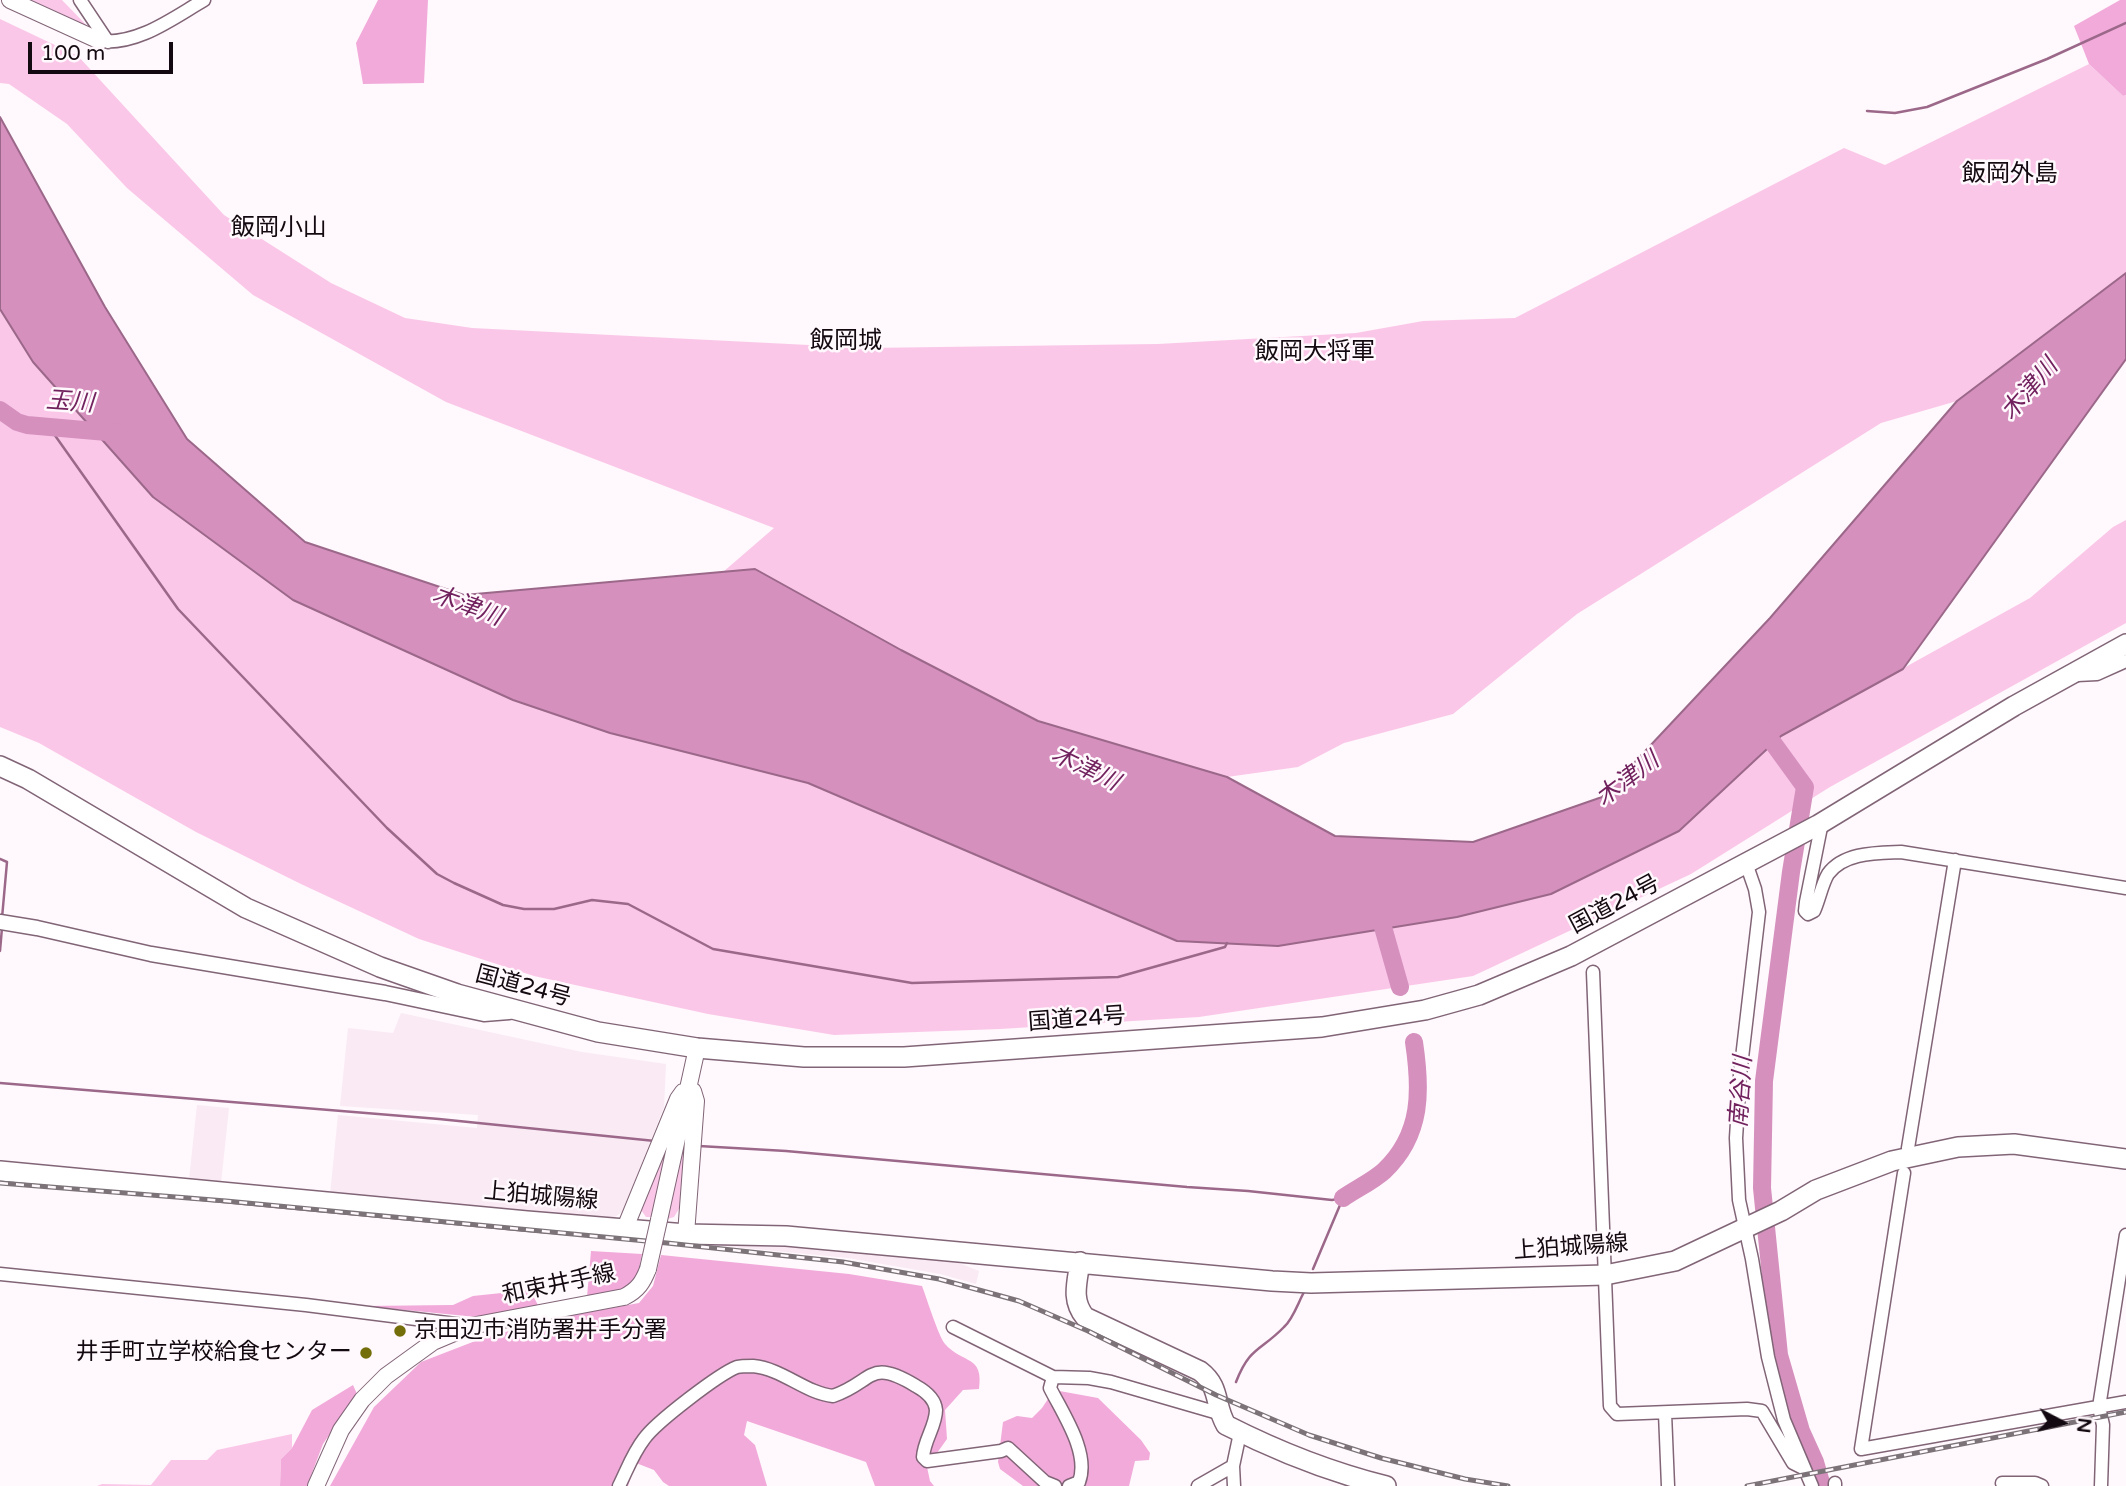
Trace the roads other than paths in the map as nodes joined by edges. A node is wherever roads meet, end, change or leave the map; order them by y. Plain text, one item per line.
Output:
1 (10, 0) edge
2 (79, 0) edge
3 (204, 0) edge
4 (104, 41) junction
5 (2126, 644) edge
6 (2126, 661) edge
7 (2070, 676) junction
8 (0, 766) edge
9 (1820, 823) junction
10 (1955, 860) junction
11 (1746, 863) junction
12 (2126, 888) edge
13 (2, 923) edge
14 (1593, 972) dead end
15 (514, 1011) junction
16 (697, 1048) junction
17 (691, 1082) junction
18 (1908, 1148) dead end
19 (2126, 1160) edge
20 (0, 1171) edge
21 (1904, 1173) dead end
22 (1749, 1226) junction
23 (625, 1228) junction
24 (686, 1234) junction
25 (2126, 1235) edge
26 (1080, 1262) junction
27 (0, 1273) edge
28 (1605, 1275) junction
29 (471, 1326) junction
30 (953, 1327) dead end
31 (1053, 1377) junction
32 (2126, 1402) edge
33 (2099, 1407) junction
34 (1218, 1413) junction
35 (1665, 1413) junction
36 (1240, 1433) junction
37 (1233, 1466) junction
38 (1803, 1468) junction
39 (2002, 1483) dead end
40 (316, 1486) edge
41 (619, 1486) edge
42 (1055, 1486) edge
43 (1069, 1486) edge
44 (1198, 1486) edge
45 (1234, 1486) edge
46 (1386, 1486) edge
47 (1668, 1486) edge
48 (1812, 1486) edge
49 (2042, 1486) edge
50 (2101, 1486) edge

1 - 4 main road
2 - 4 street
3 - 4 street
5 - 7 main road, 国道24号
6 - 7 street
7 - 9 main road, 国道24号
8 - 15 main road, 国道24号
9 - 10 street
9 - 11 main road, 国道24号
10 - 12 street
10 - 18 street
11 - 16 main road, 国道24号
11 - 22 street
13 - 15 street
14 - 28 street
15 - 16 main road, 国道24号
16 - 17 main road, 和束井手線
17 - 23 main road
17 - 24 main road
17 - 29 main road, 和束井手線, bridge
19 - 22 main road, 上狛城陽線
20 - 23 main road, 上狛城陽線
21 - 33 street
22 - 28 main road, 上狛城陽線
22 - 38 street
23 - 24 main road, 上狛城陽線
24 - 26 main road, 上狛城陽線
25 - 33 street
26 - 28 main road, 上狛城陽線
26 - 34 main road
27 - 29 street
28 - 35 street
29 - 40 main road, 和束井手線
30 - 31 street
31 - 34 street
31 - 43 street
32 - 33 street
33 - 50 street
34 - 36 main road
35 - 38 street
35 - 47 street
36 - 37 street
36 - 46 main road
37 - 44 street
37 - 45 street
38 - 48 street
39 - 49 street
41 - 42 street

